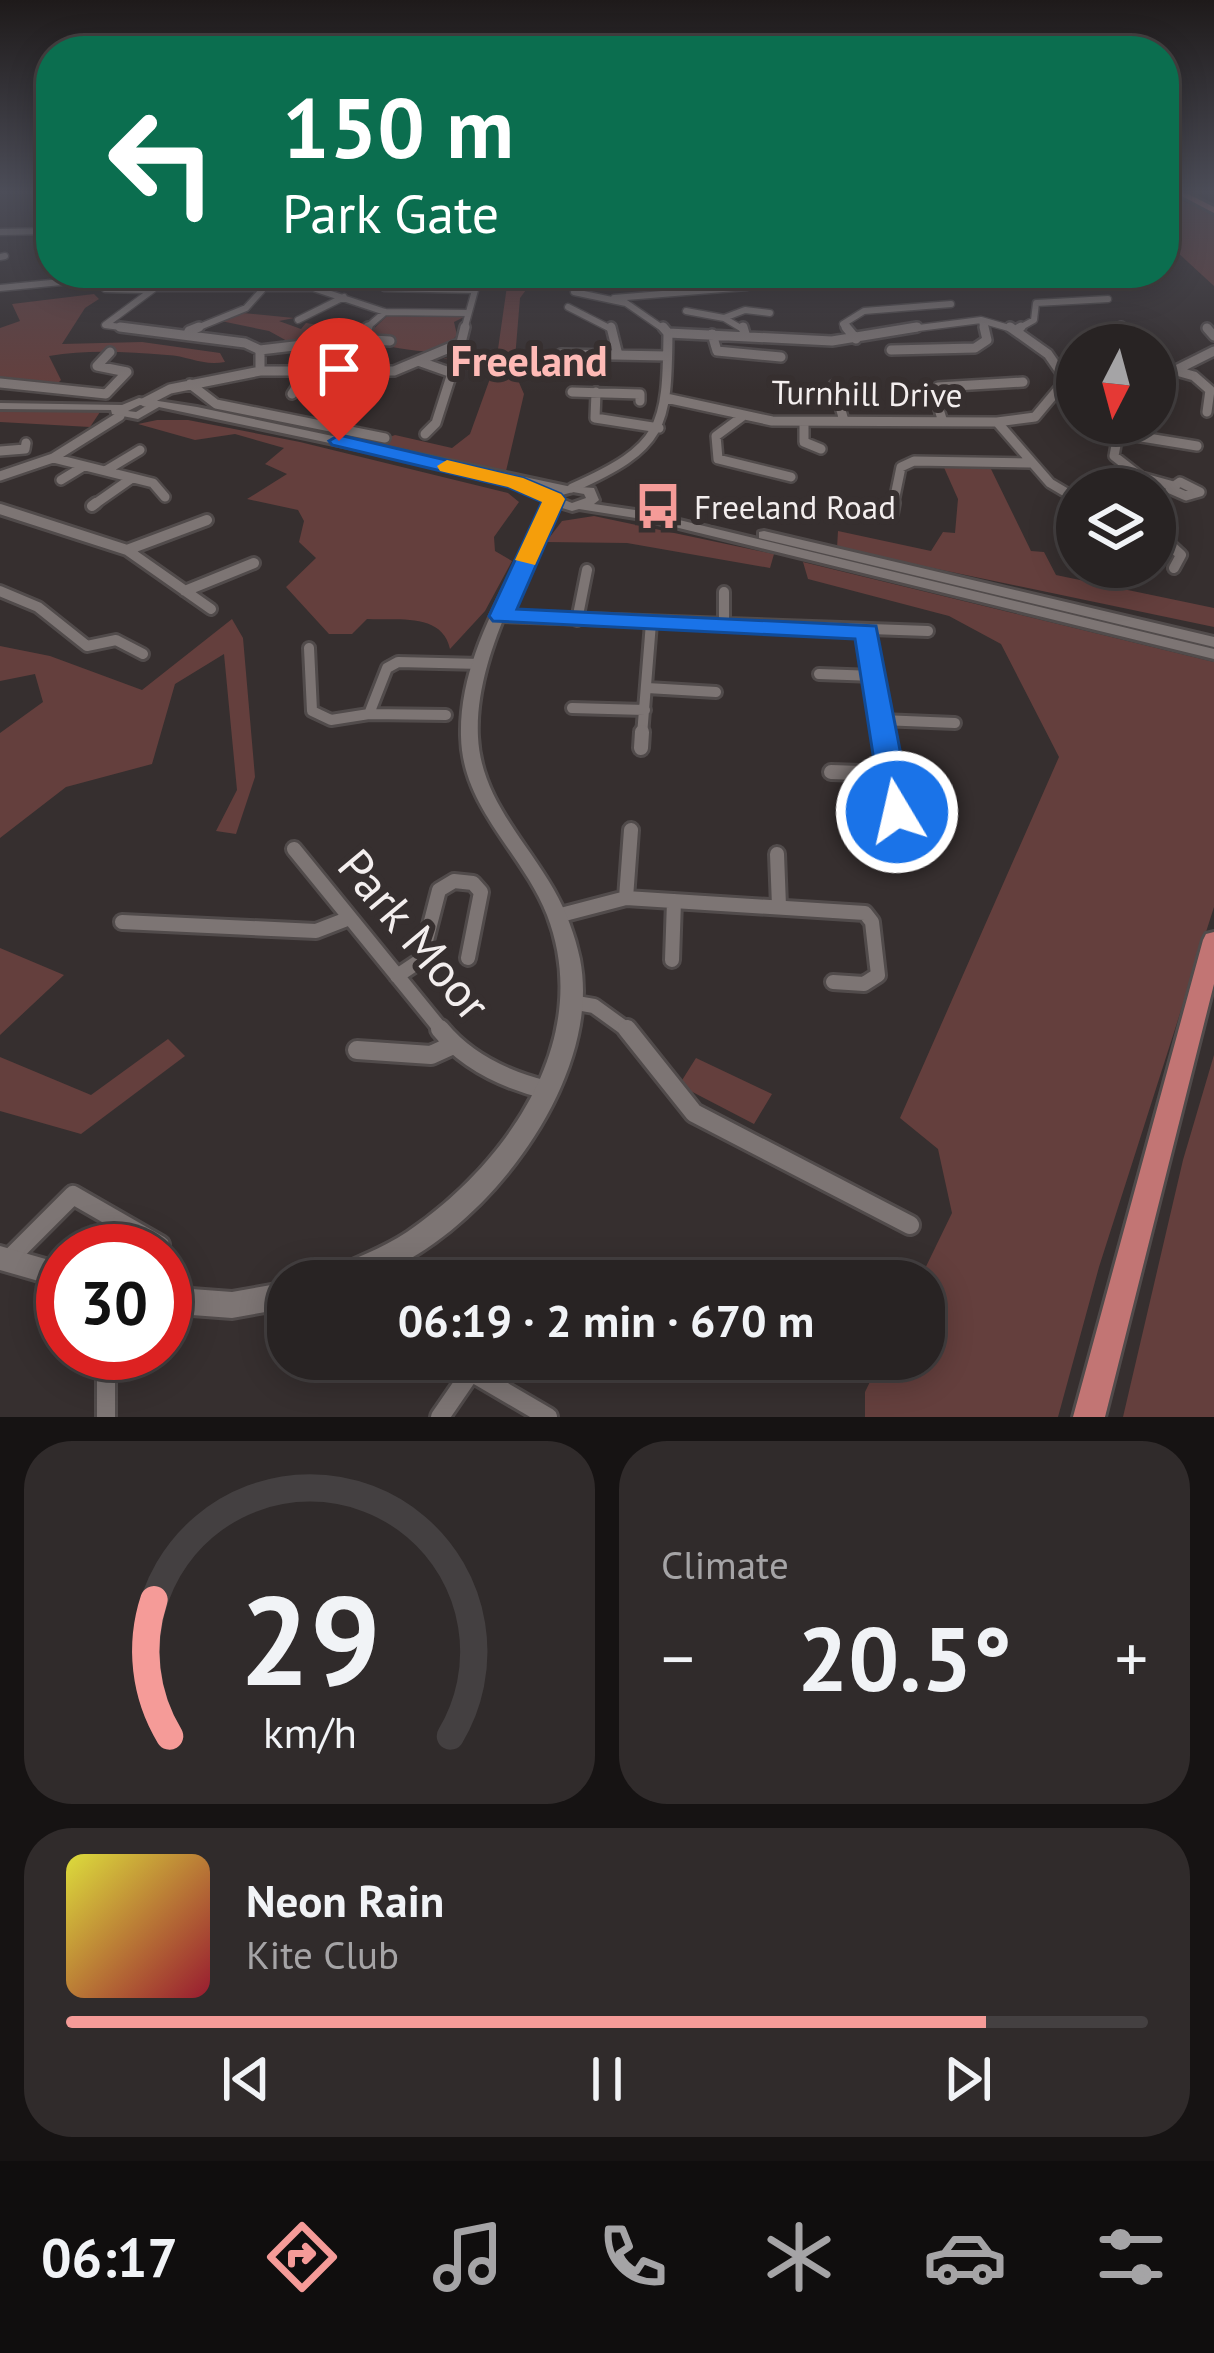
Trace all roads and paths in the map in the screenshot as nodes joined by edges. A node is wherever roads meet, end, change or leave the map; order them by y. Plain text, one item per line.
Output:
1 (36, 283) edge
2 (0, 288) edge
3 (264, 288) junction
4 (386, 288) edge
5 (476, 288) edge
6 (639, 288) edge
7 (690, 288) edge
8 (105, 289) dead end
9 (147, 290) junction
10 (635, 290) junction
11 (574, 292) dead end
12 (345, 297) junction
13 (612, 299) junction
14 (1108, 299) dead end
15 (951, 304) dead end
16 (360, 305) junction
17 (568, 307) dead end
18 (686, 311) dead end
19 (385, 312) junction
20 (468, 313) junction
21 (770, 313) dead end
22 (724, 318) junction
23 (286, 320) dead end
24 (982, 321) junction
25 (1016, 330) junction
26 (188, 332) junction
27 (668, 333) junction
28 (712, 334) junction
29 (746, 337) junction
30 (355, 339) junction
31 (856, 339) junction
32 (390, 341) dead end
33 (260, 350) junction
34 (891, 350) dead end
35 (1214, 351) edge
36 (110, 352) dead end
37 (562, 354) dead end
38 (618, 355) junction
39 (667, 356) junction
40 (782, 357) dead end
41 (87, 358) dead end
42 (99, 359) junction
43 (418, 361) junction
44 (1056, 364) edge
45 (352, 367) junction
46 (308, 369) junction
47 (1176, 370) joint
48 (260, 371) junction
49 (1023, 382) dead end
50 (0, 383) edge
51 (190, 384) junction
52 (834, 385) dead end
53 (133, 388) dead end
54 (111, 392) junction
55 (572, 392) dead end
56 (596, 392) junction
57 (384, 393) dead end
58 (292, 394) dead end
59 (666, 398) junction
60 (1056, 398) edge
61 (640, 401) dead end
62 (0, 406) edge
63 (150, 406) junction
64 (119, 411) junction
65 (1207, 412) dead end
66 (743, 416) junction
67 (942, 419) junction
68 (844, 421) junction
69 (804, 422) junction
70 (998, 422) junction
71 (424, 428) dead end
72 (658, 428) junction
73 (385, 438) dead end
74 (1176, 441) edge
75 (804, 442) junction
76 (26, 443) dead end
77 (789, 446) dead end
78 (1197, 446) dead end
79 (821, 449) dead end
80 (140, 450) dead end
81 (0, 451) edge
82 (53, 458) junction
83 (1030, 463) junction
84 (84, 466) junction
85 (105, 471) junction
86 (603, 474) junction
87 (0, 476) edge
88 (132, 478) junction
89 (790, 478) dead end
90 (61, 480) dead end
91 (1056, 483) edge
92 (561, 494) junction
93 (165, 497) dead end
94 (587, 500) junction
95 (92, 506) dead end
96 (0, 509) edge
97 (892, 514) dead end
98 (207, 520) dead end
99 (544, 522) junction
100 (127, 550) junction
101 (814, 553) junction
102 (254, 563) dead end
103 (587, 570) dead end
104 (185, 590) junction
105 (724, 592) dead end
106 (3, 595) edge
107 (211, 609) dead end
108 (502, 616) junction
109 (577, 620) junction
110 (650, 623) junction
111 (724, 626) junction
112 (928, 631) dead end
113 (867, 632) junction
114 (1214, 642) edge
115 (309, 648) dead end
116 (143, 654) dead end
117 (1214, 654) edge
118 (482, 664) junction
119 (819, 674) dead end
120 (874, 676) junction
121 (647, 688) junction
122 (716, 692) dead end
123 (572, 707) dead end
124 (645, 710) junction
125 (369, 714) junction
126 (446, 715) dead end
127 (881, 720) junction
128 (955, 723) dead end
129 (641, 748) dead end
130 (831, 772) dead end
131 (890, 774) junction
132 (897, 812) dead end
133 (631, 830) dead end
134 (294, 849) dead end
135 (777, 854) dead end
136 (626, 898) junction
137 (674, 901) junction
138 (779, 906) junction
139 (557, 916) junction
140 (347, 919) junction
141 (122, 922) dead end
142 (1214, 940) edge
143 (468, 958) dead end
144 (672, 960) dead end
145 (398, 976) junction
146 (833, 982) dead end
147 (572, 1002) junction
148 (453, 1045) junction
149 (357, 1050) dead end
150 (548, 1090) junction
151 (42, 1224) edge
152 (123, 1224) edge
153 (910, 1226) dead end
154 (36, 1229) edge
155 (384, 1258) joint
156 (4, 1259) edge
157 (380, 1260) edge
158 (36, 1268) edge
159 (267, 1299) edge
160 (192, 1302) edge
161 (106, 1380) edge
162 (456, 1380) edge
163 (488, 1380) edge
164 (106, 1416) edge
165 (440, 1417) edge
166 (548, 1417) edge
167 (1089, 1417) edge

1 - 2 street
3 - 9 street
3 - 12 street
3 - 26 street
4 - 16 street
5 - 20 street
6 - 10 street
7 - 10 street
8 - 9 street
9 - 26 street
10 - 13 street
11 - 13 street
12 - 16 street
12 - 23 street
13 - 27 street
14 - 25 street
15 - 31 street, Turnhill Drive
16 - 19 street
17 - 38 street
18 - 22 street
19 - 20 street
19 - 30 street
20 - 43 street
21 - 22 street
22 - 29 street
24 - 25 street, Turnhill Drive
24 - 31 street, Turnhill Drive
24 - 34 street
25 - 44 street, Turnhill Drive
26 - 33 street
27 - 28 street, Turnhill Drive
27 - 39 street
28 - 29 street, Turnhill Drive
28 - 40 street
29 - 31 street, Turnhill Drive
30 - 32 street
30 - 33 street
33 - 48 street
35 - 47 street
36 - 42 street
37 - 38 street
38 - 39 street
39 - 59 street
41 - 42 street
42 - 54 street
43 - 45 street
43 - 71 street
45 - 46 street
45 - 57 street
46 - 48 street
46 - 58 street
47 - 65 street
48 - 51 street
49 - 67 street
50 - 54 street
51 - 63 street
51 - 73 street
52 - 68 street
53 - 54 street
55 - 56 street
56 - 61 street
56 - 72 street
59 - 66 street, Turnhill Drive
59 - 72 street
60 - 70 street, Turnhill Drive
62 - 64 street
63 - 64 street
63 - 92 street
64 - 82 street
66 - 69 street, Turnhill Drive
66 - 89 street
67 - 68 street, Turnhill Drive
67 - 70 street, Turnhill Drive
68 - 69 street, Turnhill Drive
69 - 75 street
70 - 83 street, Turnhill Drive
72 - 86 street
74 - 78 street
75 - 77 street
75 - 79 street
76 - 81 street
80 - 85 street
82 - 84 street
82 - 87 street
83 - 91 street, Turnhill Drive
83 - 97 street
84 - 85 street
84 - 90 street
85 - 88 street
86 - 92 street
86 - 94 street
88 - 93 street
88 - 95 street
92 - 94 street
92 - 94 street
92 - 99 street
94 - 99 street
94 - 101 street
96 - 100 street
98 - 100 street
99 - 108 street
100 - 104 street
101 - 114 street
101 - 117 street
102 - 104 street
103 - 109 street
104 - 107 street
105 - 111 street
106 - 116 street
108 - 109 street
108 - 118 street
109 - 110 street
110 - 111 street
110 - 121 street
111 - 113 street
112 - 113 street
113 - 120 street
115 - 125 street
118 - 125 street
118 - 139 street
119 - 120 street
120 - 127 street
121 - 122 street
121 - 124 street
123 - 124 street
124 - 129 street
125 - 126 street
127 - 128 street
127 - 131 street
130 - 131 street
131 - 132 street
133 - 136 street
134 - 140 street, Park Moor
135 - 138 street
136 - 137 street
136 - 139 street
137 - 138 street
137 - 144 street
138 - 146 street
139 - 147 street
140 - 141 street
140 - 145 street, Park Moor
142 - 167 main road
143 - 145 street
145 - 148 street, Park Moor
147 - 150 street
147 - 153 street
148 - 149 street
148 - 150 street, Park Moor
150 - 155 street
151 - 152 street
154 - 156 street
155 - 157 street
156 - 158 street
159 - 160 street
161 - 164 street
162 - 165 street
163 - 166 street

